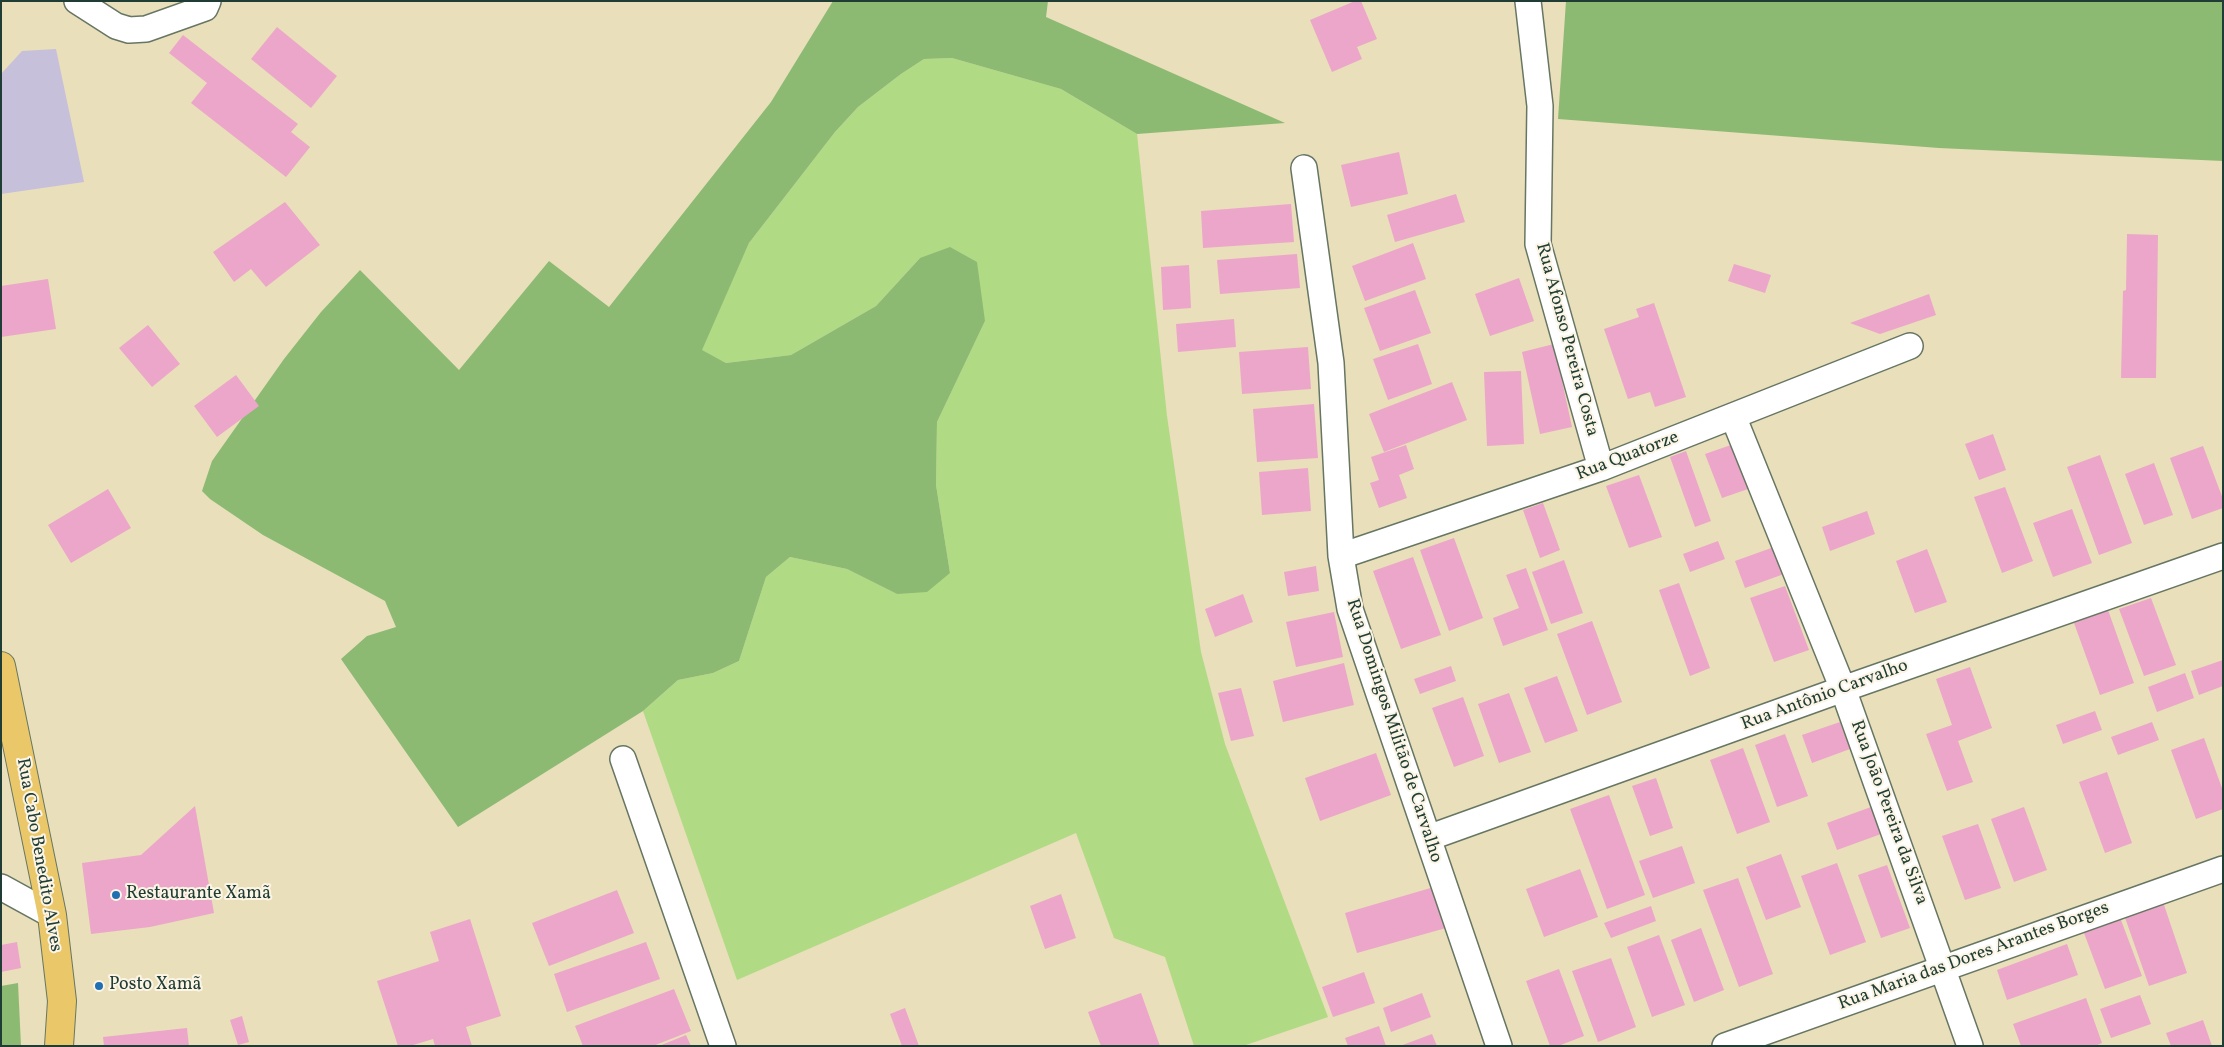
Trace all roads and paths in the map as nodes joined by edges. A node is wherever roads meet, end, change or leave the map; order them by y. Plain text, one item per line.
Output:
1 (77, 1) edge
2 (208, 1) edge
3 (1528, 1) edge
4 (1304, 168) dead end
5 (1910, 346) dead end
6 (1733, 416) junction
7 (1601, 468) junction
8 (1341, 556) junction
9 (2223, 556) edge
10 (1, 666) edge
11 (1843, 689) junction
12 (623, 759) dead end
13 (1428, 838) junction
14 (2223, 869) edge
15 (1, 887) edge
16 (52, 915) junction
17 (1943, 969) junction
18 (59, 1046) edge
19 (723, 1046) edge
20 (1499, 1046) edge
21 (1725, 1046) edge
22 (1970, 1046) edge

1 - 2 street
3 - 7 street, Rua Afonso Pereira Costa
4 - 8 street, Rua Domingos Militão de Carvalho
5 - 6 street, Rua Quatorze
6 - 7 street, Rua Quatorze
6 - 11 street, Rua João Pereira da Silva
7 - 8 street, Rua Quatorze
8 - 13 street, Rua Domingos Militão de Carvalho
9 - 11 street, Rua Antônio Carvalho
10 - 16 main road, Rua Cabo Benedito Alves
11 - 13 street, Rua Antônio Carvalho
11 - 17 street, Rua João Pereira da Silva
12 - 19 street
13 - 20 street, Rua Domingos Militão de Carvalho
14 - 17 street, Rua Maria das Dores Arantes Borges
15 - 16 street
16 - 18 main road, Rua Cabo Benedito Alves
17 - 21 street, Rua Maria das Dores Arantes Borges
17 - 22 street, Rua João Pereira da Silva

